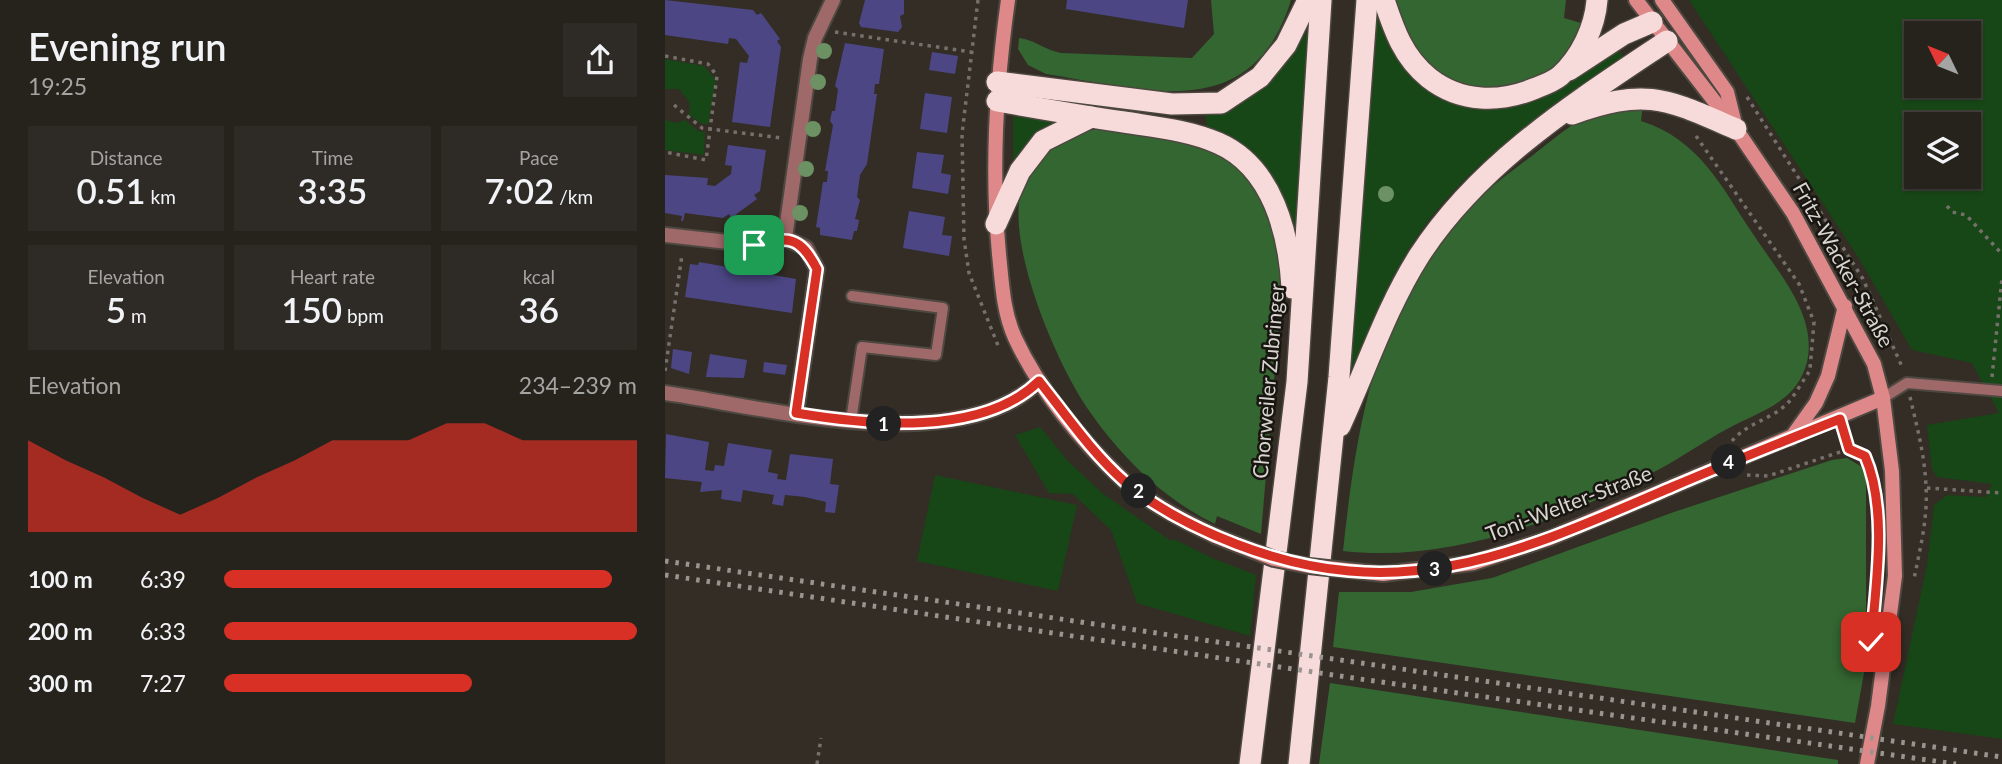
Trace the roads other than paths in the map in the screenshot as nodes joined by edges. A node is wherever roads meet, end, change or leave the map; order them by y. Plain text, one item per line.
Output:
1 (833, 0) edge
2 (1008, 0) edge
3 (1308, 0) edge
4 (1321, 0) edge
5 (1367, 0) edge
6 (1384, 0) edge
7 (1597, 0) edge
8 (1636, 0) edge
9 (1662, 0) edge
10 (1673, 17) junction
11 (1652, 22) junction
12 (1667, 41) junction
13 (1560, 77) junction
14 (997, 92) junction
15 (1091, 117) junction
16 (1553, 121) junction
17 (1737, 129) junction
18 (996, 224) junction
19 (665, 235) edge
20 (785, 238) junction
21 (852, 296) dead end
22 (1845, 306) junction
23 (1039, 381) junction
24 (1297, 382) junction
25 (1996, 391) edge
26 (665, 393) edge
27 (1884, 398) junction
28 (796, 413) junction
29 (851, 421) junction
30 (1790, 439) junction
31 (1331, 443) junction
32 (1250, 764) edge
33 (1299, 764) edge
34 (1867, 764) edge

1 - 20 street
2 - 14 street, Toni-Welter-Straße
3 - 14 highway
4 - 24 highway, Chorweiler Zubringer
5 - 31 highway
6 - 13 highway
7 - 13 highway
8 - 11 street, Fritz-Wacker-Straße
9 - 10 street, Fritz-Wacker-Straße
10 - 11 street
10 - 12 street
10 - 17 street, Fritz-Wacker-Straße
11 - 12 street, Fritz-Wacker-Straße
11 - 13 highway
12 - 16 highway
12 - 17 street, Fritz-Wacker-Straße
14 - 15 highway
14 - 18 street, Toni-Welter-Straße
15 - 18 highway
15 - 24 highway
16 - 17 highway
16 - 31 highway
17 - 22 street, Fritz-Wacker-Straße
18 - 23 street, Toni-Welter-Straße
19 - 20 street
20 - 28 street
21 - 29 lane
22 - 27 street, Fritz-Wacker-Straße
22 - 30 street
23 - 29 street
23 - 30 street, Toni-Welter-Straße, bridge
24 - 32 highway, Chorweiler Zubringer
25 - 27 lane
26 - 28 street
27 - 30 street, Toni-Welter-Straße
27 - 34 street, Fritz-Wacker-Straße
28 - 29 street
31 - 33 highway

